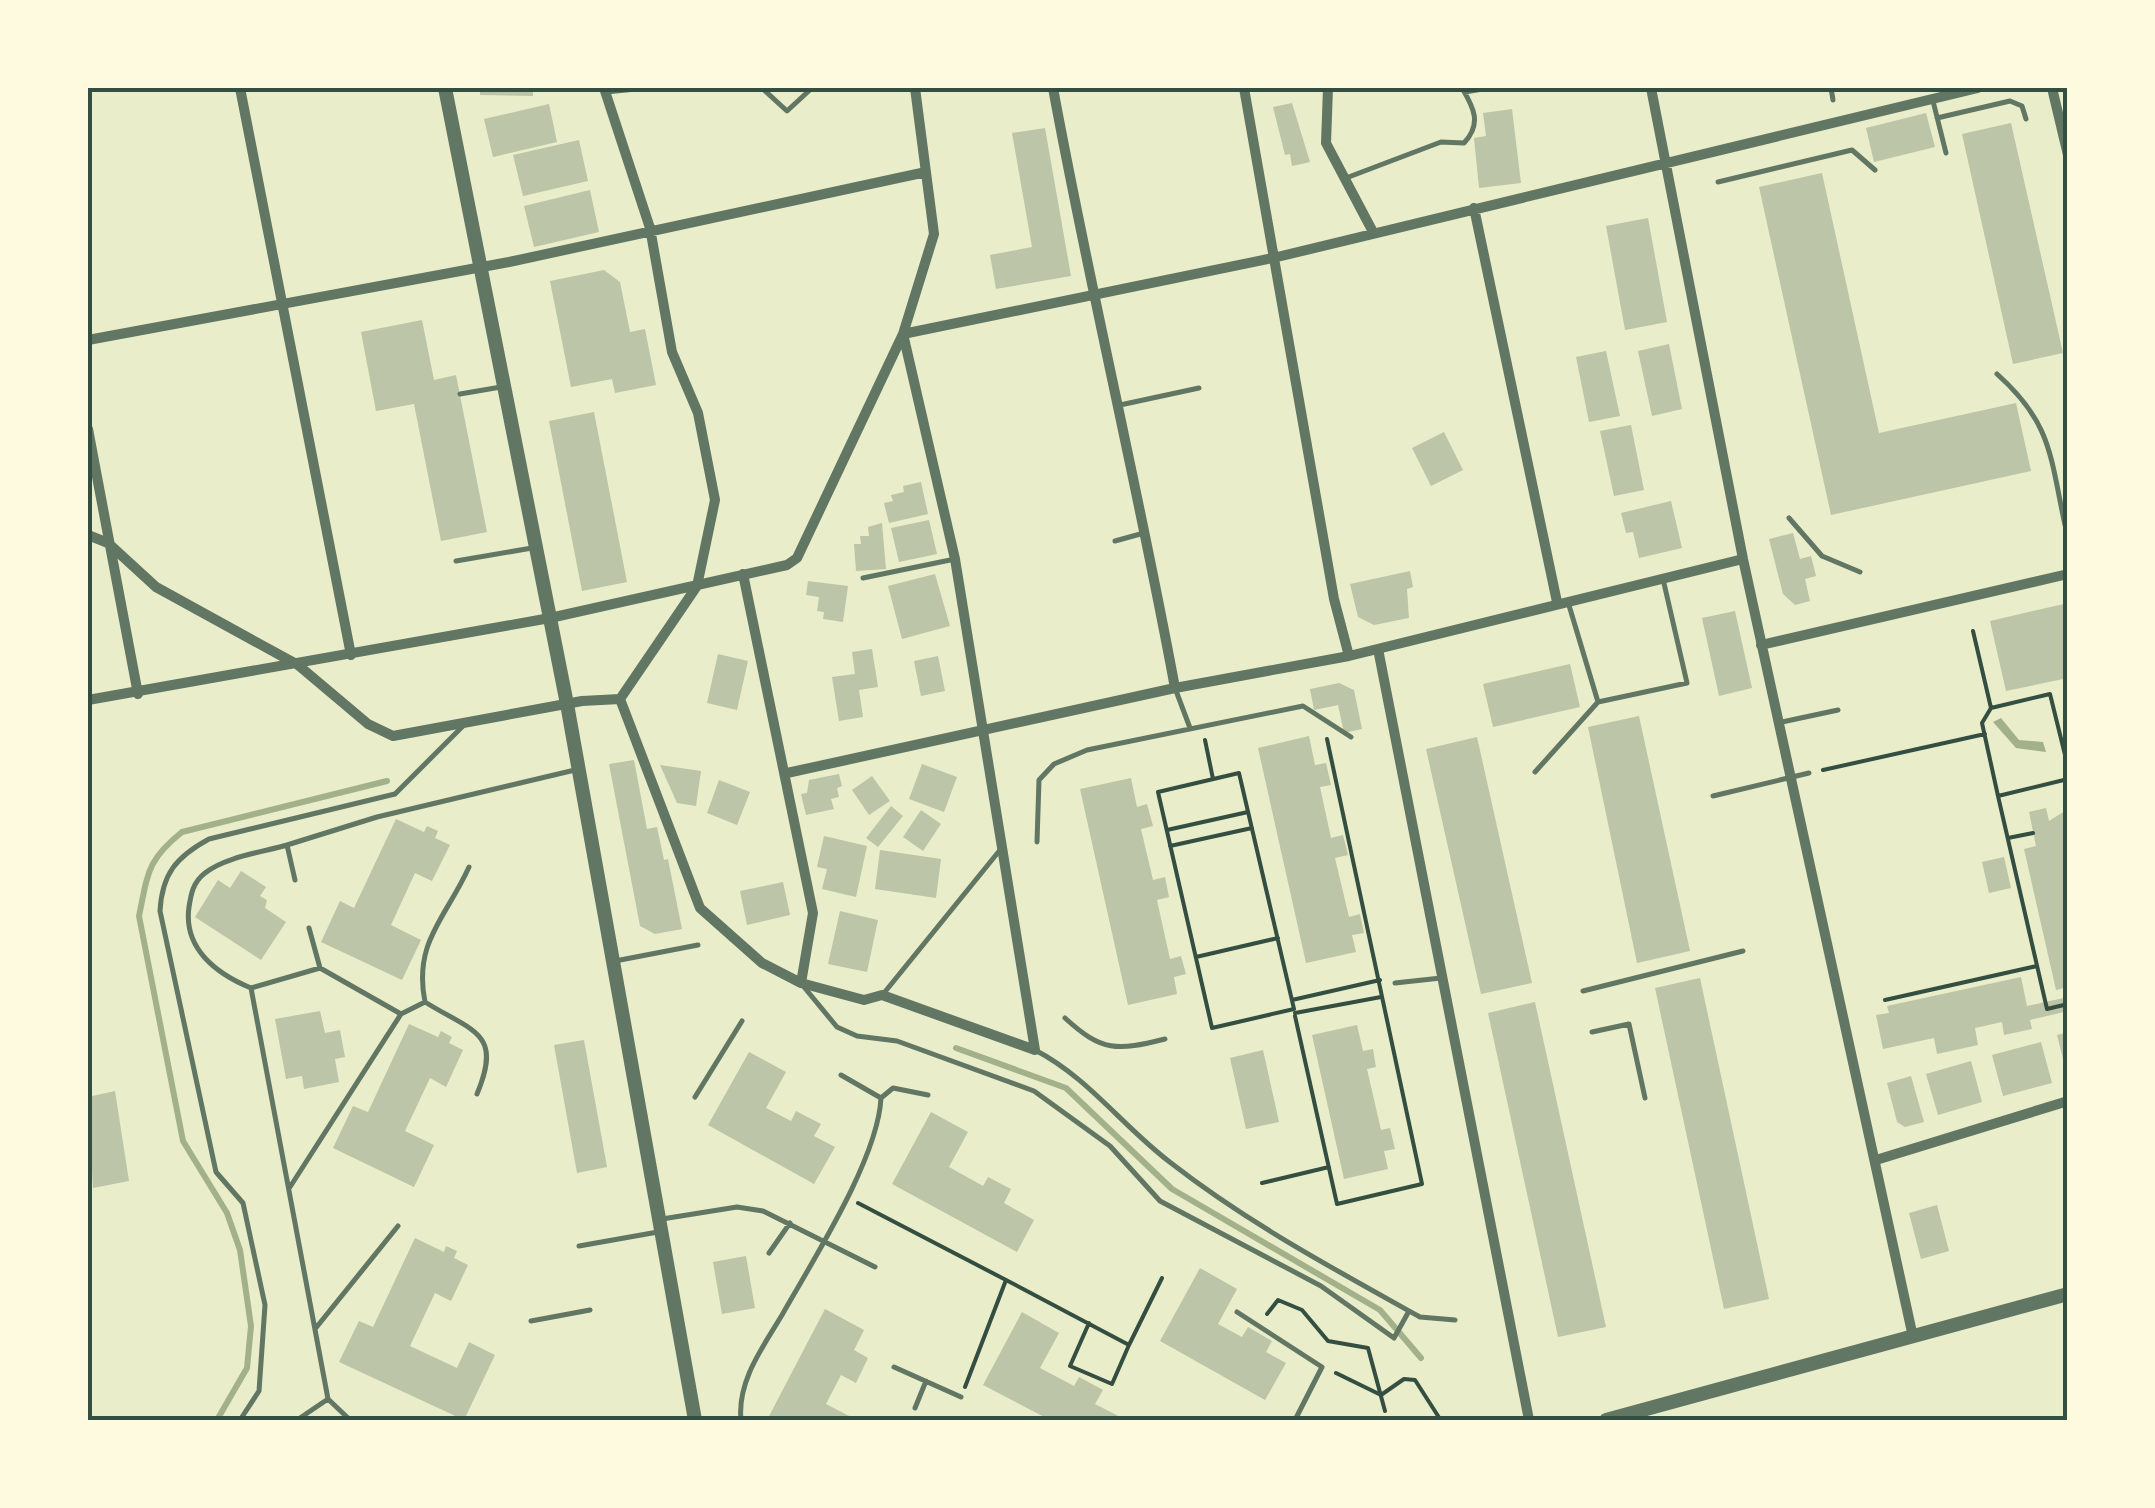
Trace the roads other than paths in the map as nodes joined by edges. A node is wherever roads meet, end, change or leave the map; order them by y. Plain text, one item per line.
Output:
1 (240, 88) edge
2 (445, 88) edge
3 (646, 88) edge
4 (762, 88) edge
5 (812, 88) edge
6 (915, 88) edge
7 (1053, 88) edge
8 (1244, 88) edge
9 (1328, 88) edge
10 (1488, 88) edge
11 (1651, 88) edge
12 (1831, 88) edge
13 (1978, 88) edge
14 (2052, 88) edge
15 (605, 90) edge
16 (1464, 90) edge
17 (1932, 98) junction
18 (1833, 100) dead end
19 (1937, 118) junction
20 (2026, 119) dead end
21 (1946, 153) dead end
22 (2068, 155) edge
23 (1667, 161) junction
24 (1875, 170) dead end
25 (926, 172) junction
26 (1346, 178) junction
27 (1718, 182) dead end
28 (1474, 208) junction
29 (650, 228) junction
30 (1373, 232) junction
31 (1272, 258) junction
32 (480, 268) junction
33 (1091, 292) junction
34 (281, 306) junction
35 (903, 334) junction
36 (88, 340) edge
37 (1998, 374) dead end
38 (504, 386) junction
39 (1199, 388) dead end
40 (460, 394) dead end
41 (1117, 405) junction
42 (88, 429) edge
43 (1789, 518) dead end
44 (2065, 525) edge
45 (1147, 533) junction
46 (88, 535) edge
47 (1115, 541) dead end
48 (108, 542) junction
49 (536, 547) junction
50 (955, 560) junction
51 (1743, 560) junction
52 (456, 562) dead end
53 (1860, 572) dead end
54 (743, 574) junction
55 (2068, 574) edge
56 (863, 578) dead end
57 (1662, 579) junction
58 (696, 586) junction
59 (1563, 602) junction
60 (550, 618) junction
61 (1761, 645) junction
62 (1378, 649) junction
63 (351, 656) junction
64 (1349, 656) junction
65 (298, 666) junction
66 (1176, 688) junction
67 (138, 694) junction
68 (620, 699) junction
69 (88, 700) edge
70 (1598, 702) junction
71 (567, 704) junction
72 (1838, 710) dead end
73 (1779, 723) junction
74 (462, 726) junction
75 (1190, 728) junction
76 (985, 731) junction
77 (1351, 737) dead end
78 (578, 770) junction
79 (1535, 772) dead end
80 (787, 773) junction
81 (1809, 773) road end
82 (1791, 777) junction
83 (1713, 796) dead end
84 (1037, 842) dead end
85 (1004, 844) junction
86 (287, 845) junction
87 (469, 868) dead end
88 (294, 880) dead end
89 (308, 928) dead end
90 (698, 945) dead end
91 (1743, 952) dead end
92 (612, 962) junction
93 (320, 968) junction
94 (1444, 977) junction
95 (801, 983) junction
96 (1395, 983) dead end
97 (250, 988) junction
98 (1584, 992) dead end
99 (882, 995) junction
100 (425, 1002) junction
101 (401, 1014) junction
102 (1065, 1018) dead end
103 (742, 1022) dead end
104 (1592, 1032) dead end
105 (1165, 1039) dead end
106 (1035, 1050) junction
107 (841, 1075) dead end
108 (478, 1094) dead end
109 (928, 1095) dead end
110 (695, 1096) dead end
111 (881, 1098) junction
112 (1645, 1098) dead end
113 (2068, 1101) edge
114 (1876, 1160) junction
115 (288, 1189) junction
116 (790, 1222) junction
117 (398, 1226) dead end
118 (660, 1226) junction
119 (825, 1241) junction
120 (579, 1246) dead end
121 (769, 1253) dead end
122 (874, 1268) dead end
123 (2068, 1294) edge
124 (590, 1310) dead end
125 (1409, 1311) junction
126 (1236, 1312) dead end
127 (1455, 1320) dead end
128 (532, 1321) dead end
129 (315, 1329) junction
130 (1913, 1337) junction
131 (894, 1368) dead end
132 (926, 1381) junction
133 (962, 1397) road end
134 (328, 1399) junction
135 (915, 1408) dead end
136 (300, 1418) edge
137 (240, 1420) edge
138 (350, 1420) edge
139 (695, 1420) edge
140 (741, 1420) edge
141 (1295, 1420) edge
142 (1528, 1420) edge
143 (1606, 1420) edge

1 - 34 street
2 - 32 street
3 - 15 lane
4 - 5 lane
6 - 25 street
7 - 33 street
8 - 31 street
9 - 26 street
10 - 16 lane
11 - 23 street
12 - 18 lane
13 - 17 street
14 - 22 street
15 - 29 street
16 - 26 lane
17 - 19 lane
17 - 23 street
19 - 20 lane
19 - 21 lane
23 - 28 street
23 - 51 street
24 - 27 lane
25 - 29 street
25 - 35 street
26 - 30 street
28 - 30 street
28 - 59 street
29 - 32 street
29 - 58 street
30 - 31 street
31 - 33 street
31 - 64 street
32 - 34 street
32 - 38 street
33 - 35 street
33 - 41 street
34 - 36 street
34 - 63 street
35 - 50 street
35 - 54 street
37 - 44 lane
38 - 40 lane
38 - 49 street
39 - 41 lane
41 - 45 street
42 - 48 street
43 - 53 lane
45 - 47 lane
45 - 66 street
46 - 48 street
48 - 65 street
48 - 67 street
49 - 52 lane
49 - 60 street
50 - 56 lane
50 - 76 street
51 - 57 street
51 - 61 street
54 - 58 street
54 - 80 street
55 - 61 street
57 - 59 street
57 - 70 lane
58 - 60 street
58 - 68 street
59 - 62 street
59 - 70 lane
60 - 63 street
60 - 71 street
61 - 73 street
62 - 64 street
62 - 94 street
63 - 65 street
64 - 66 street
65 - 67 street
65 - 74 street
66 - 75 lane
66 - 76 street
67 - 69 street
68 - 71 street
68 - 95 street
70 - 79 lane
71 - 74 street
71 - 78 street
72 - 73 lane
73 - 82 street
74 - 137 lane
75 - 77 lane
75 - 84 lane
76 - 80 street
76 - 85 street
78 - 86 lane
78 - 92 street
80 - 95 street
81 - 82 lane
82 - 83 lane
82 - 114 street
85 - 99 lane
85 - 106 street
86 - 88 lane
86 - 97 lane
87 - 100 lane
89 - 93 lane
90 - 92 lane
91 - 98 lane
92 - 118 street
93 - 97 lane
93 - 101 lane
94 - 96 lane
94 - 142 street
95 - 99 street
95 - 125 lane
97 - 115 lane
99 - 106 street
100 - 101 lane
100 - 108 lane
101 - 115 lane
102 - 105 lane
103 - 110 lane
104 - 112 lane
106 - 125 lane
107 - 111 lane
109 - 111 lane
111 - 119 lane
113 - 114 street
114 - 130 street
115 - 129 lane
116 - 118 lane
116 - 119 lane
116 - 121 lane
117 - 129 lane
118 - 120 lane
118 - 139 street
119 - 122 lane
119 - 140 lane
123 - 130 street
124 - 128 lane
125 - 127 lane
126 - 141 lane
129 - 134 lane
130 - 143 street
131 - 132 lane
132 - 133 lane
132 - 135 lane
134 - 136 lane
134 - 138 lane

